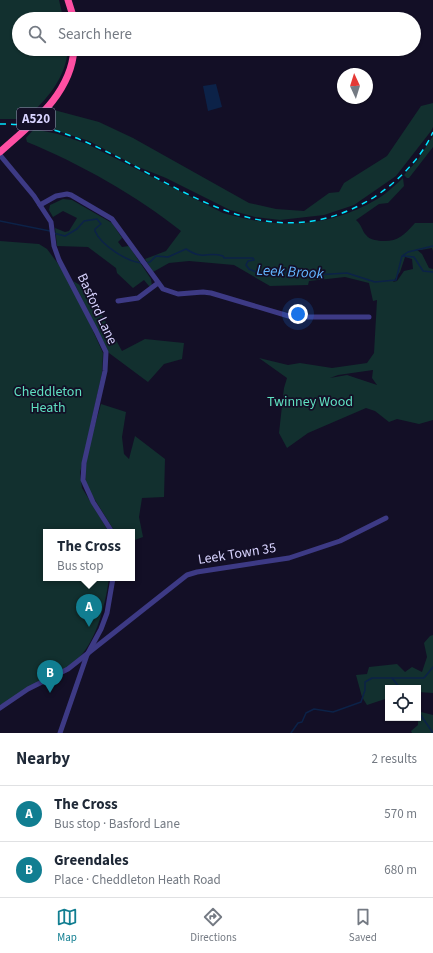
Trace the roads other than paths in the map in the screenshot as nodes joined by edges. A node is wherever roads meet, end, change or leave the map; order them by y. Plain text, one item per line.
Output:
1 (68, 0) edge
2 (72, 12) edge
3 (72, 56) edge
4 (1, 149) edge
5 (40, 205) junction
6 (158, 284) junction
7 (118, 301) dead end
8 (369, 317) dead end
9 (386, 518) dead end
10 (110, 529) edge
11 (112, 581) edge
12 (87, 655) junction
13 (0, 708) edge
14 (60, 733) edge

1 - 2 highway
3 - 4 highway, A520
4 - 5 street, Basford Lane
5 - 6 street
5 - 10 street, Basford Lane
6 - 7 street
6 - 8 street
9 - 12 street, Leek Town 35
11 - 12 street
12 - 13 street, Leek Town 35
12 - 14 street

